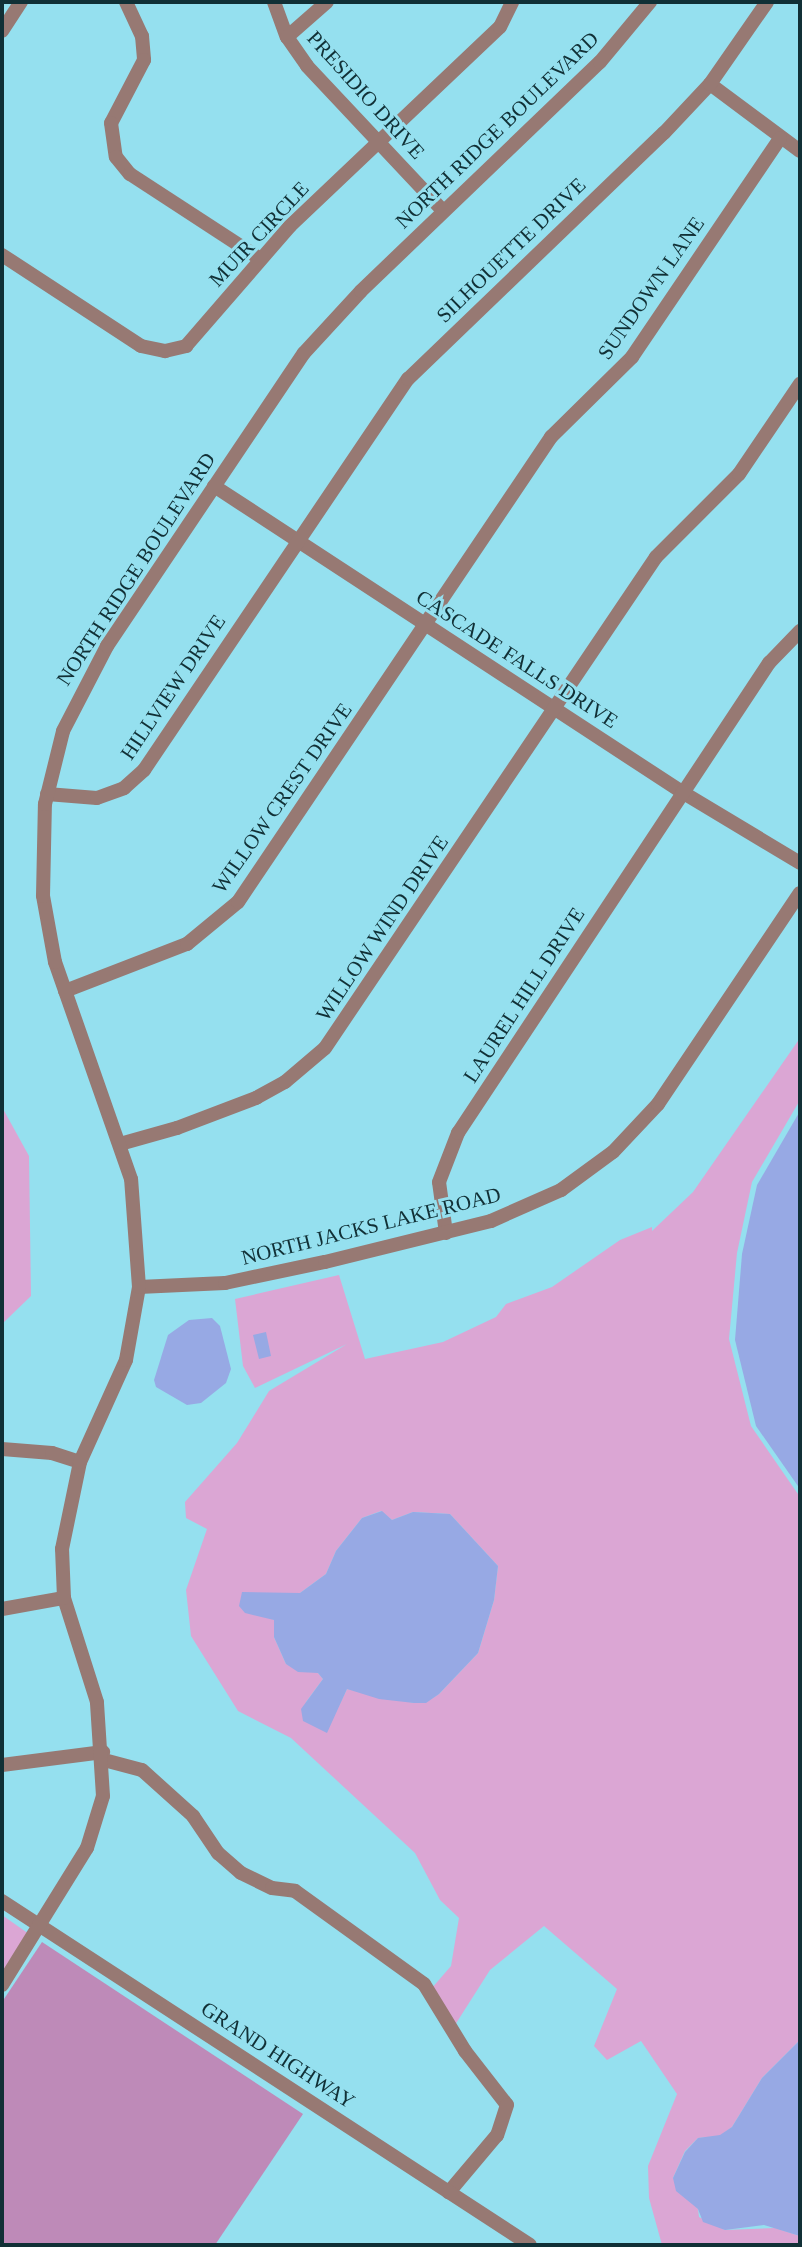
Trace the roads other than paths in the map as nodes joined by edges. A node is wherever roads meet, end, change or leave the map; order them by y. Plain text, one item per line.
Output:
1 (21, 2) edge
2 (126, 2) edge
3 (274, 2) edge
4 (327, 2) edge
5 (512, 2) edge
6 (650, 2) edge
7 (767, 2) edge
8 (2, 31) edge
9 (287, 37) junction
10 (710, 84) junction
11 (780, 138) junction
12 (379, 142) junction
13 (800, 151) edge
14 (443, 211) junction
15 (2, 255) edge
16 (260, 258) junction
17 (800, 384) edge
18 (214, 485) junction
19 (297, 540) junction
20 (426, 625) junction
21 (800, 631) edge
22 (554, 708) junction
23 (682, 792) junction
24 (47, 794) junction
25 (800, 863) edge
26 (800, 893) edge
27 (65, 991) junction
28 (120, 1144) junction
29 (446, 1233) junction
30 (139, 1287) junction
31 (2, 1450) edge
32 (80, 1462) junction
33 (64, 1598) junction
34 (2, 1609) edge
35 (104, 1756) junction
36 (2, 1765) edge
37 (2, 1901) edge
38 (41, 1926) junction
39 (2, 1985) edge
40 (449, 2192) junction
41 (530, 2245) edge

1 - 8 street
2 - 16 street
3 - 9 street, PRESIDIO DRIVE
4 - 9 street, PRESIDIO DRIVE
5 - 12 street, MUIR CIRCLE
6 - 14 street, NORTH RIDGE BOULEVARD
7 - 10 street, SILHOUETTE DRIVE
9 - 12 street, PRESIDIO DRIVE
10 - 11 street
10 - 19 street, SILHOUETTE DRIVE
11 - 13 street
11 - 20 street, SUNDOWN LANE
12 - 14 street, PRESIDIO DRIVE
12 - 16 street, MUIR CIRCLE
14 - 18 street, NORTH RIDGE BOULEVARD
15 - 16 street, MUIR CIRCLE
17 - 22 street, WILLOW WIND DRIVE
18 - 19 street, CASCADE FALLS DRIVE
18 - 24 street, NORTH RIDGE BOULEVARD
19 - 20 street, CASCADE FALLS DRIVE
19 - 24 street, HILLVIEW DRIVE
20 - 22 street, CASCADE FALLS DRIVE
20 - 27 street, WILLOW CREST DRIVE
21 - 23 street, LAUREL HILL DRIVE
22 - 23 street, CASCADE FALLS DRIVE
22 - 28 street, WILLOW WIND DRIVE
23 - 25 street, CASCADE FALLS DRIVE
23 - 29 street, LAUREL HILL DRIVE
24 - 27 street, NORTH RIDGE BOULEVARD
26 - 29 street, NORTH JACKS LAKE ROAD
27 - 28 street, NORTH RIDGE BOULEVARD
28 - 30 street, NORTH RIDGE BOULEVARD
29 - 30 street, NORTH JACKS LAKE ROAD
30 - 32 street, NORTH RIDGE BOULEVARD
31 - 32 street
32 - 33 street
33 - 34 street
33 - 35 street
35 - 36 street
35 - 38 street
35 - 40 street
37 - 38 street, GRAND HIGHWAY
38 - 39 street
38 - 40 street, GRAND HIGHWAY
40 - 41 street, GRAND HIGHWAY

